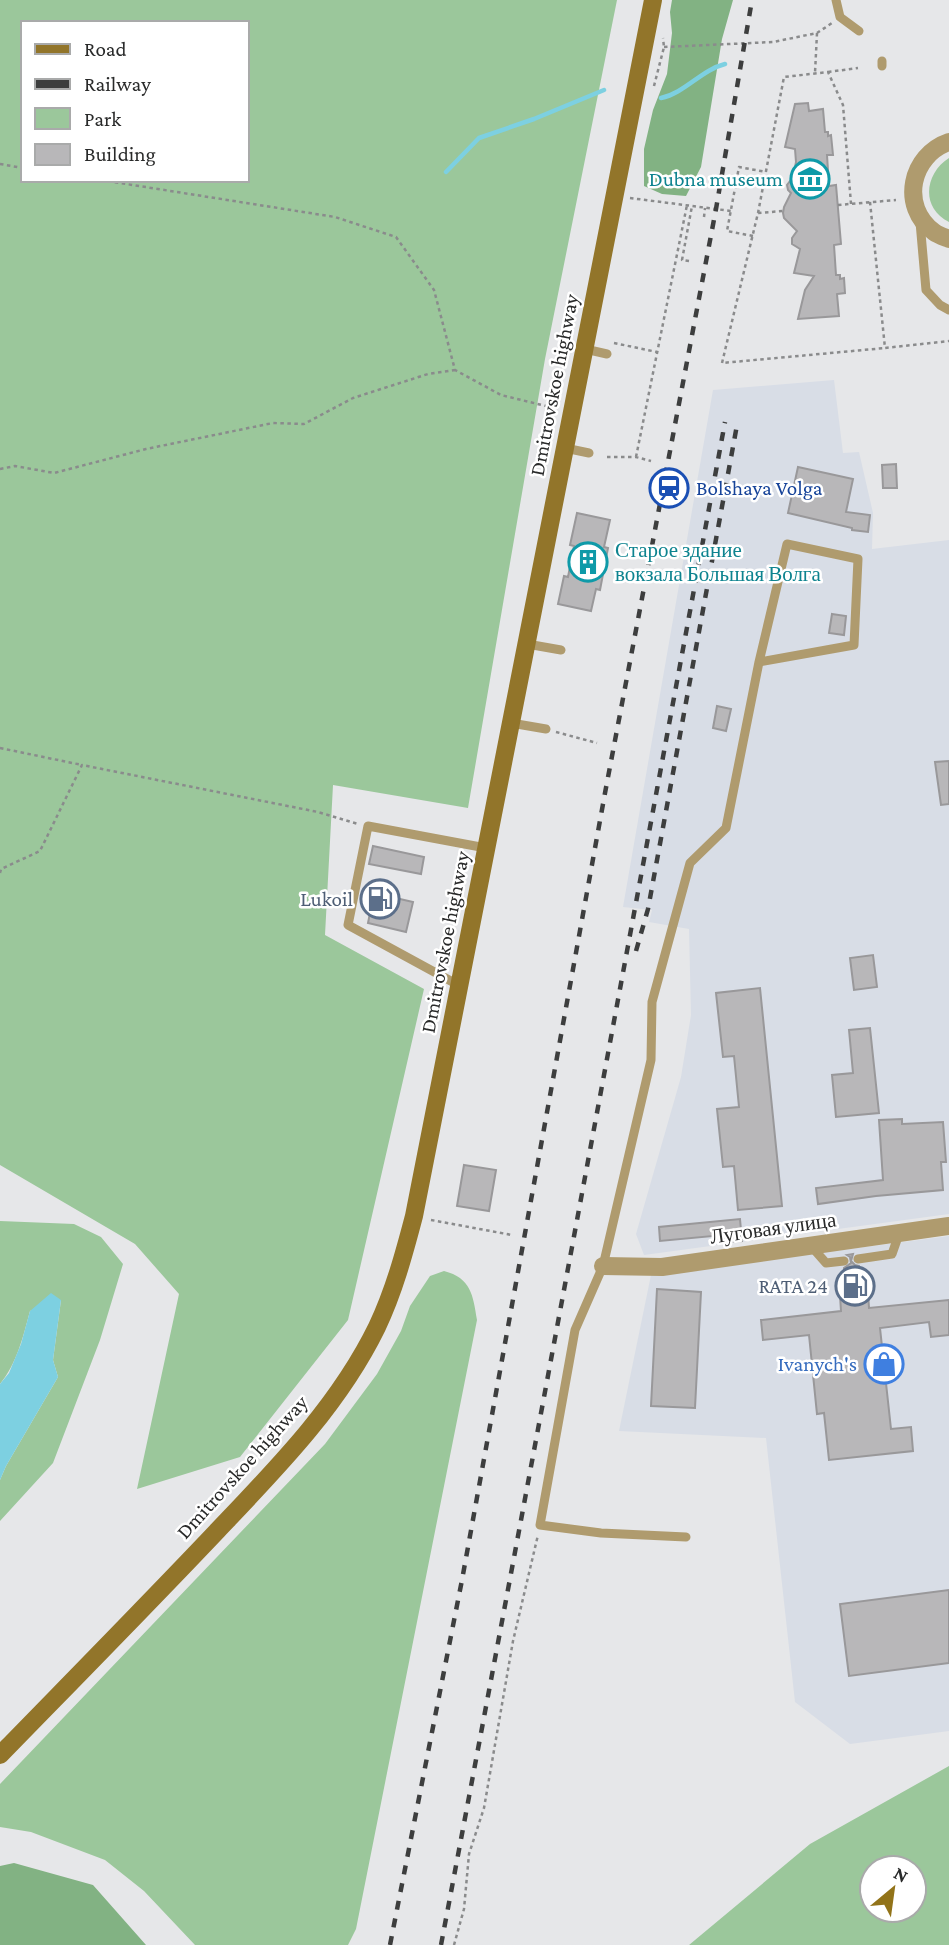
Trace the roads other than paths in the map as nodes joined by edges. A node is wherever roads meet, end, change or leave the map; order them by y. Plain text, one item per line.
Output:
1 (653, 0) edge
2 (836, 0) edge
3 (859, 31) dead end
4 (949, 142) edge
5 (920, 217) junction
6 (949, 239) edge
7 (949, 310) edge
8 (585, 349) junction
9 (607, 354) dead end
10 (565, 448) junction
11 (589, 453) dead end
12 (527, 644) junction
13 (561, 650) dead end
14 (759, 662) junction
15 (511, 723) junction
16 (546, 729) road end
17 (486, 848) junction
18 (460, 986) junction
19 (949, 1226) edge
20 (899, 1234) junction
21 (810, 1244) junction
22 (859, 1259) dead end
23 (844, 1261) dead end
24 (603, 1266) junction
25 (686, 1537) dead end
26 (0, 1755) edge

1 - 8 main road, Dmitrovskoe highway
2 - 3 lane
4 - 5 street
5 - 6 street
5 - 7 lane
8 - 9 lane
8 - 10 main road, Dmitrovskoe highway
10 - 11 lane
10 - 12 main road, Dmitrovskoe highway
12 - 13 lane
12 - 15 main road, Dmitrovskoe highway
14 - 14 lane
14 - 24 lane
15 - 16 lane
15 - 17 main road, Dmitrovskoe highway
17 - 18 main road, Dmitrovskoe highway
17 - 18 lane
18 - 26 main road, Dmitrovskoe highway
19 - 20 street, Луговая улица
20 - 21 street, Луговая улица
20 - 22 lane
21 - 23 lane
21 - 24 street, Луговая улица
24 - 25 lane

